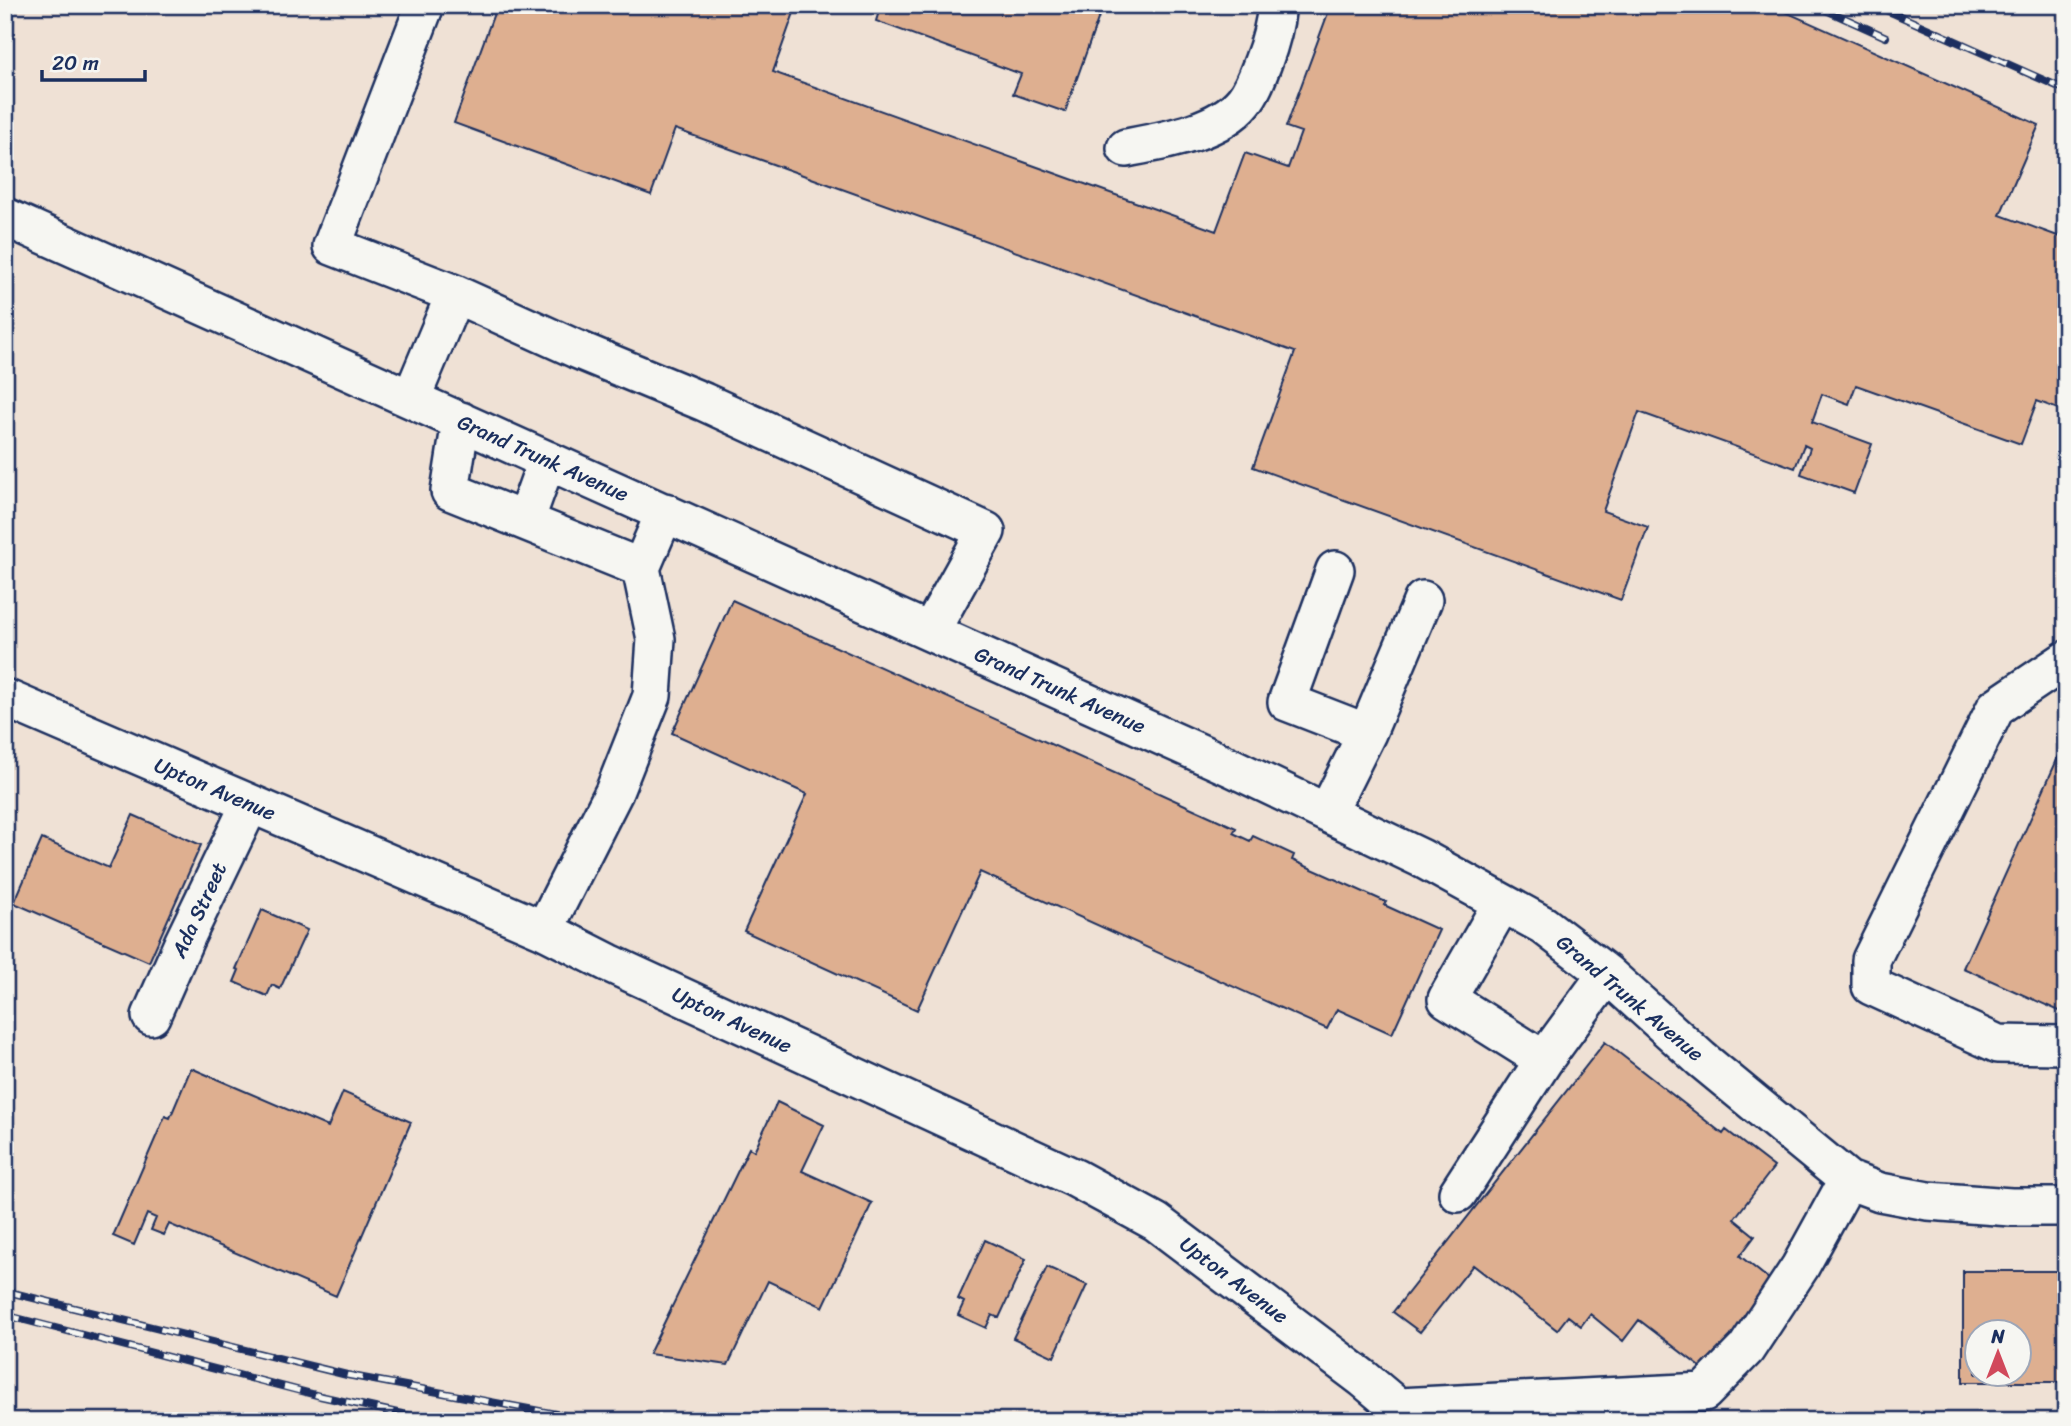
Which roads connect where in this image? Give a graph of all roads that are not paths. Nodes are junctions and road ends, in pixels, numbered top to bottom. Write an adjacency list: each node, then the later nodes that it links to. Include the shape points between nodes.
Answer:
1 (425, 5): 5 (street, via 332,246)
2 (1277, 5): 3 (street, via 1271,42 1244,102 1217,122 1181,137)
3 (1126, 148)
4 (5, 217): 6 (street, Grand Trunk Avenue)
5 (456, 294): 6 (street); 14 (street, via 986,531)
6 (411, 399): 7 (street, Grand Trunk Avenue)
7 (461, 421): 8 (street, Grand Trunk Avenue); 10 (street, via 450,491)
8 (547, 460): 9 (street, Grand Trunk Avenue); 10 (street)
9 (665, 513): 11 (street); 14 (street, Grand Trunk Avenue)
10 (525, 521): 11 (street)
11 (641, 568): 21 (street, via 656,639 652,696 614,792)
12 (1335, 570): 17 (street, via 1287,702)
13 (1423, 600): 17 (street)
14 (930, 632): 19 (street, Grand Trunk Avenue)
15 (2066, 660): 24 (street, via 1996,707 1871,960 1871,986 1998,1044)
16 (5, 698): 18 (street, Upton Avenue)
17 (1367, 733): 19 (street)
18 (250, 804): 21 (street, Upton Avenue); 23 (street, Ada Street)
19 (1327, 813): 20 (street, Grand Trunk Avenue)
20 (1502, 903): 22 (street, Grand Trunk Avenue, via 1543,925); 25 (street, via 1447,999)
21 (544, 930): 29 (street, Upton Avenue, via 1075,1178 1156,1222)
22 (1607, 974): 25 (street); 26 (street, Grand Trunk Avenue, via 1701,1059)
23 (151, 1016)
24 (2066, 1045)
25 (1544, 1060): 27 (street)
26 (1848, 1180): 28 (street, Grand Trunk Avenue, via 1928,1201); 29 (street, via 1800,1267 1746,1349 1704,1392)
27 (1458, 1192)
28 (2066, 1207)
29 (1406, 1414)

